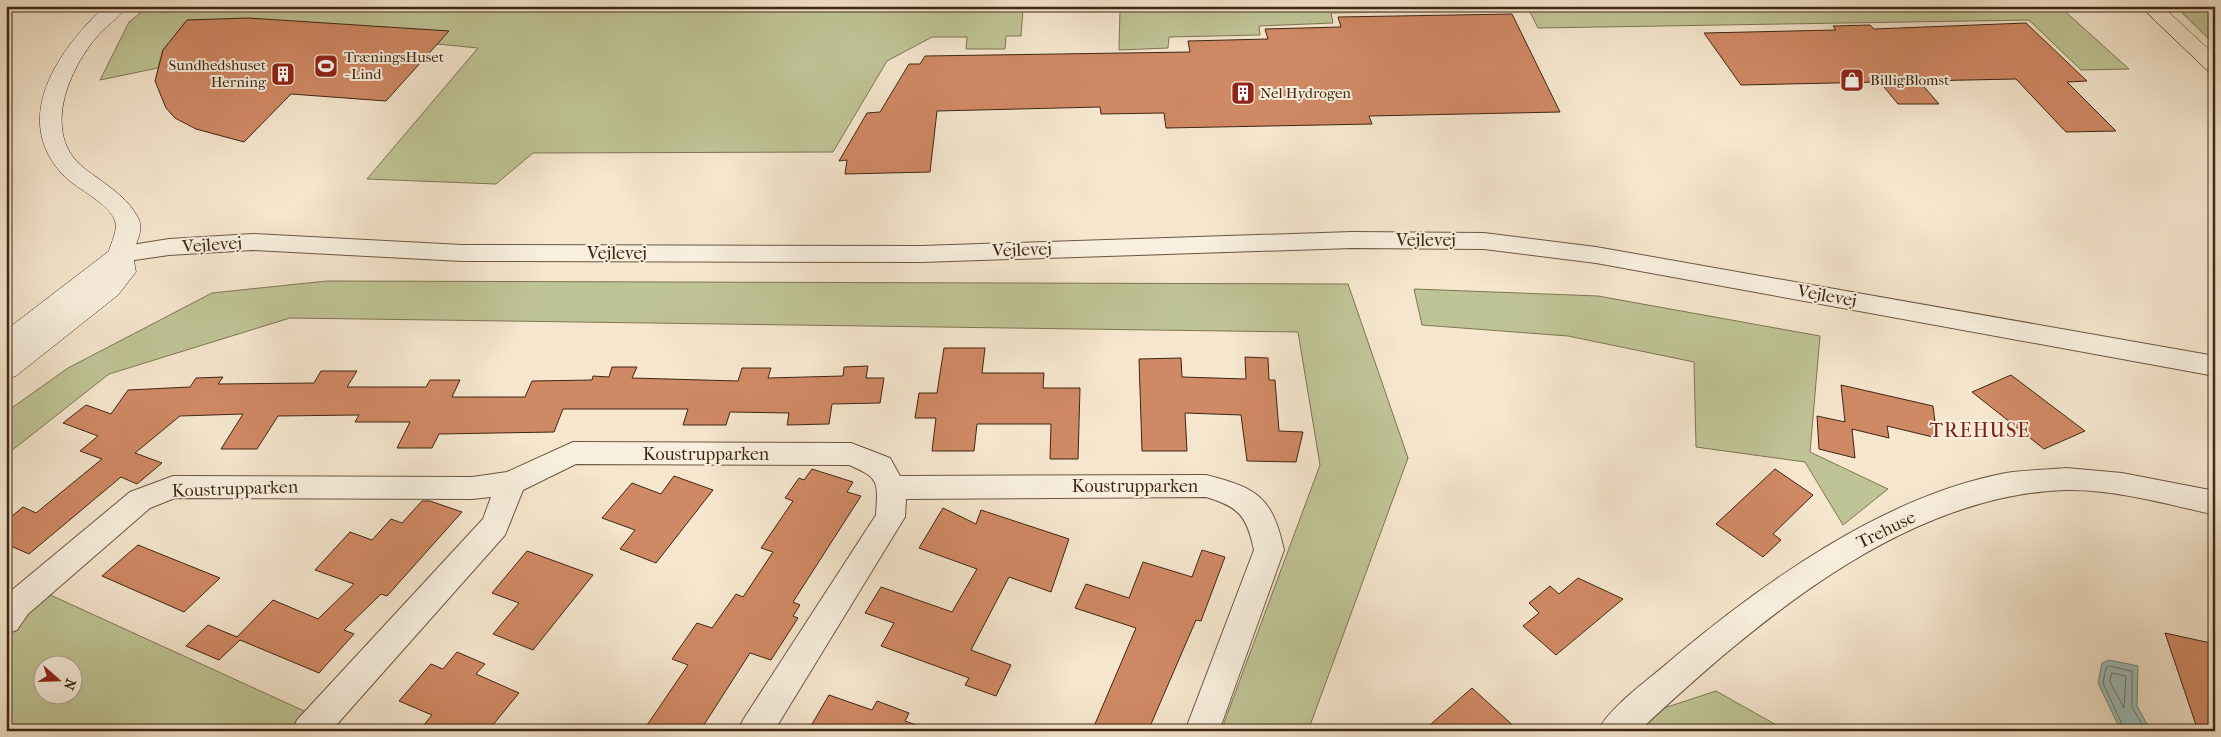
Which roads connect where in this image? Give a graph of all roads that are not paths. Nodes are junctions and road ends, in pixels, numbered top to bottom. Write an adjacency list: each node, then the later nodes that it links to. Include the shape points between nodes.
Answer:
1 (117, 6): 4 (street, via 87,35 65,66 49,117 54,147 71,170 119,209 127,221)
2 (2150, 6): 3 (highway)
3 (2215, 67)
4 (120, 254): 5 (street); 6 (street, Vejlevej, via 169,247 253,242 462,253 922,254 1352,240 1484,241 1596,255); 7 (street, via 123,272 109,289)
5 (6, 344)
6 (2215, 366)
7 (6, 369)
8 (511, 483): 9 (street, Koustrupparken, via 573,453 851,454 880,466); 11 (street, Koustrupparken, via 472,488 173,487 140,500 17,606); 12 (street, via 495,526)
9 (892, 488): 13 (street, via 890,517); 14 (street, Koustrupparken, via 1206,486 1235,494 1256,509 1265,529 1269,550)
10 (2215, 503): 15 (street, Trehuse, via 2130,486 2065,479 2004,485 1940,504 1842,552 1723,636)
11 (6, 620)
12 (309, 731)
13 (755, 731)
14 (1202, 731)
15 (1614, 731)

